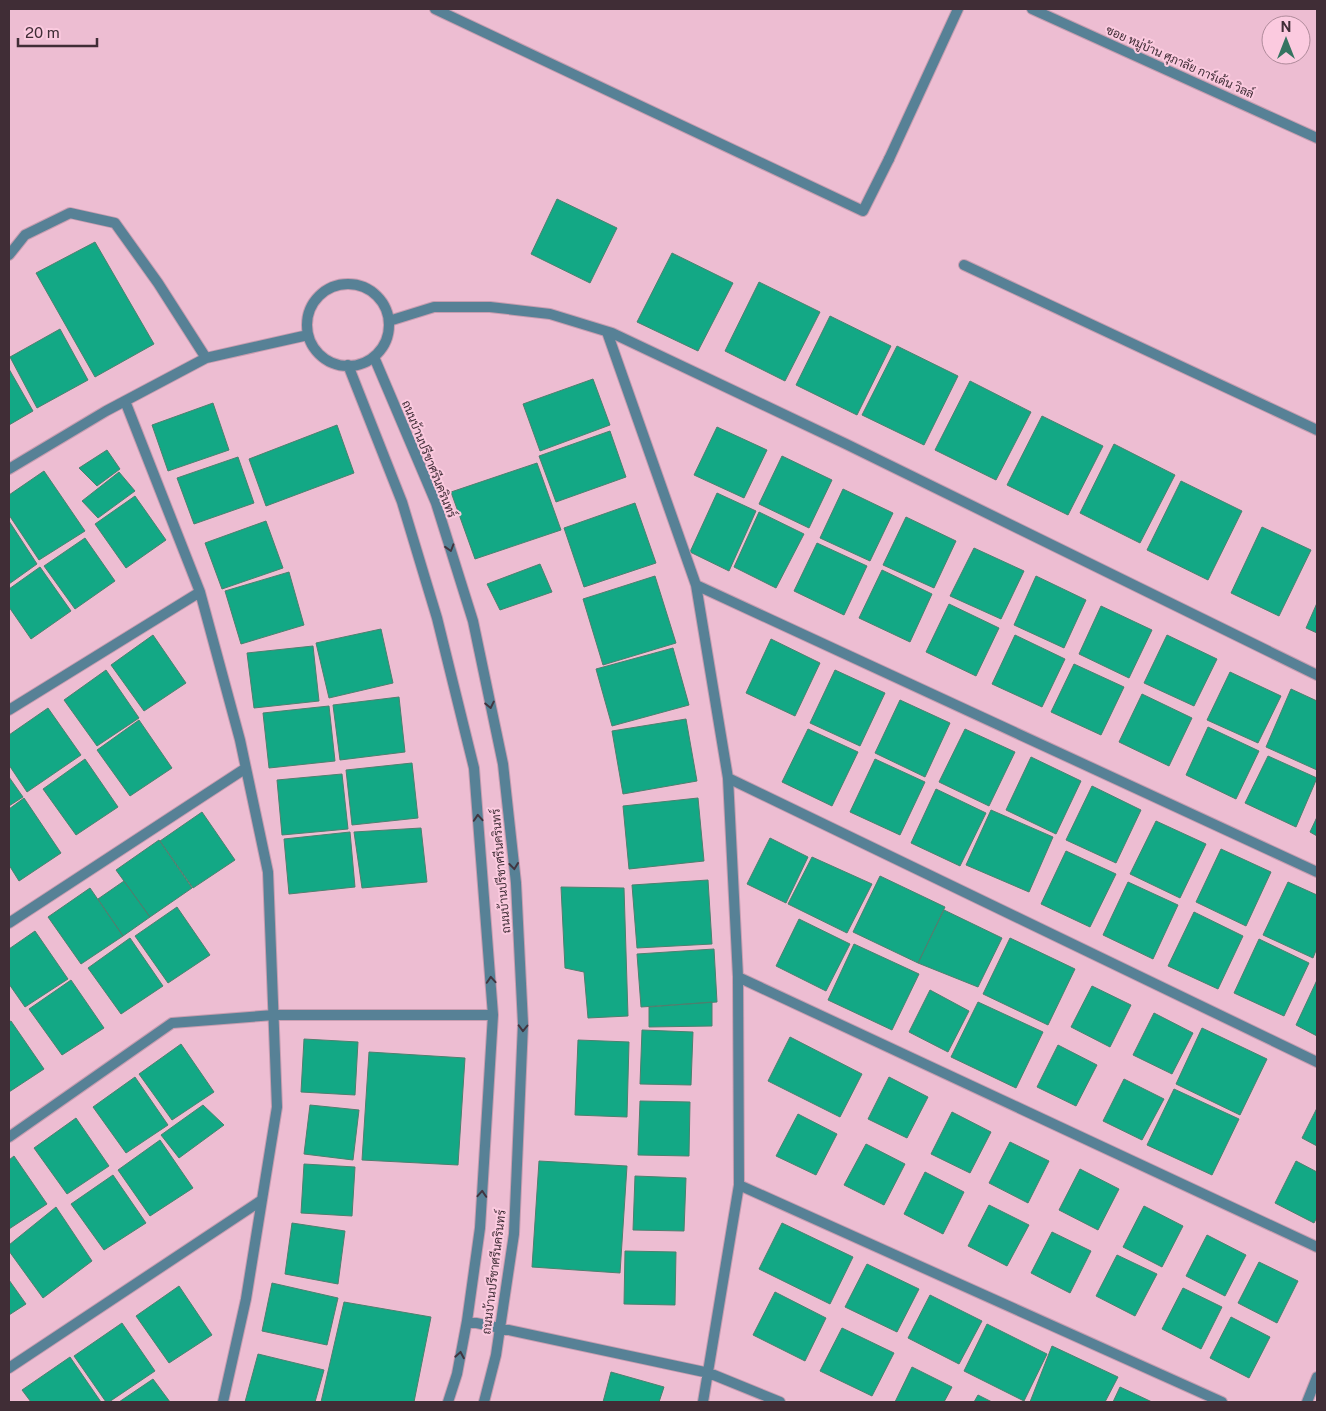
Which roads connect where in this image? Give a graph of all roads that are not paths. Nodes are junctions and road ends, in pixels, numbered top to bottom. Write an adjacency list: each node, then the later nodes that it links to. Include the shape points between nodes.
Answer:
1 (435, 9): 2 (street, via 863,211)
2 (958, 9)
3 (1032, 9): 4 (street, ซอย หมู่บ้าน ศุภาลัย การ์เด้น วิลล์)
4 (1317, 138)
5 (9, 255): 11 (street, via 25,236 70,213 114,223 158,283)
6 (964, 265): 14 (street)
7 (389, 321): 8 (street, via 434,307 490,307 550,314); 9 (street, via 378,297 354,284 341,284 328,288 310,308 306,321); 10 (street, via 382,346)
8 (607, 332): 16 (street); 18 (street, via 846,444)
9 (308, 335): 11 (street); 12 (street, via 313,347 323,357 335,364)
10 (374, 356): 12 (street, via 362,363); 33 (street, ถนนบ้านปรีชาศรีนครินทร์, one-way to 33, via 436,504 473,621 503,764 516,883 523,1024 514,1234)
11 (206, 358): 13 (street)
12 (348, 365): 26 (street, ถนนบ้านปรีชาศรีนครินทร์, one-way to 12, via 474,768 437,618 402,502)
13 (125, 401): 15 (street); 17 (street)
14 (1317, 430)
15 (9, 469)
16 (696, 585): 21 (street); 22 (street)
17 (200, 592): 19 (street); 20 (street)
18 (1317, 675)
19 (9, 710)
20 (246, 768): 23 (street); 25 (street, via 268,872)
21 (728, 778): 24 (street); 27 (street)
22 (1317, 872)
23 (9, 923)
24 (738, 977): 29 (street); 31 (street)
25 (274, 1014): 26 (street); 28 (street, via 172,1023); 30 (street, via 277,1107)
26 (493, 1015): 32 (street, ถนนบ้านปรีชาศรีนครินทร์, one-way to 26, via 480,1228)
27 (1317, 1062)
28 (9, 1137)
29 (739, 1185): 35 (street); 42 (street)
30 (262, 1200): 34 (street); 37 (street, via 246,1299)
31 (1317, 1247)
32 (467, 1321): 33 (street); 38 (street, ถนนบ้านปรีชาศรีนครินทร์, one-way to 32)
33 (501, 1328): 35 (street); 39 (street, ถนนบ้านปรีชาศรีนครินทร์)
34 (9, 1368)
35 (709, 1373): 40 (street); 41 (street)
36 (1317, 1377): 43 (street)
37 (223, 1402)
38 (448, 1402)
39 (484, 1402)
40 (703, 1402)
41 (780, 1402)
42 (1222, 1402)
43 (1307, 1402)

